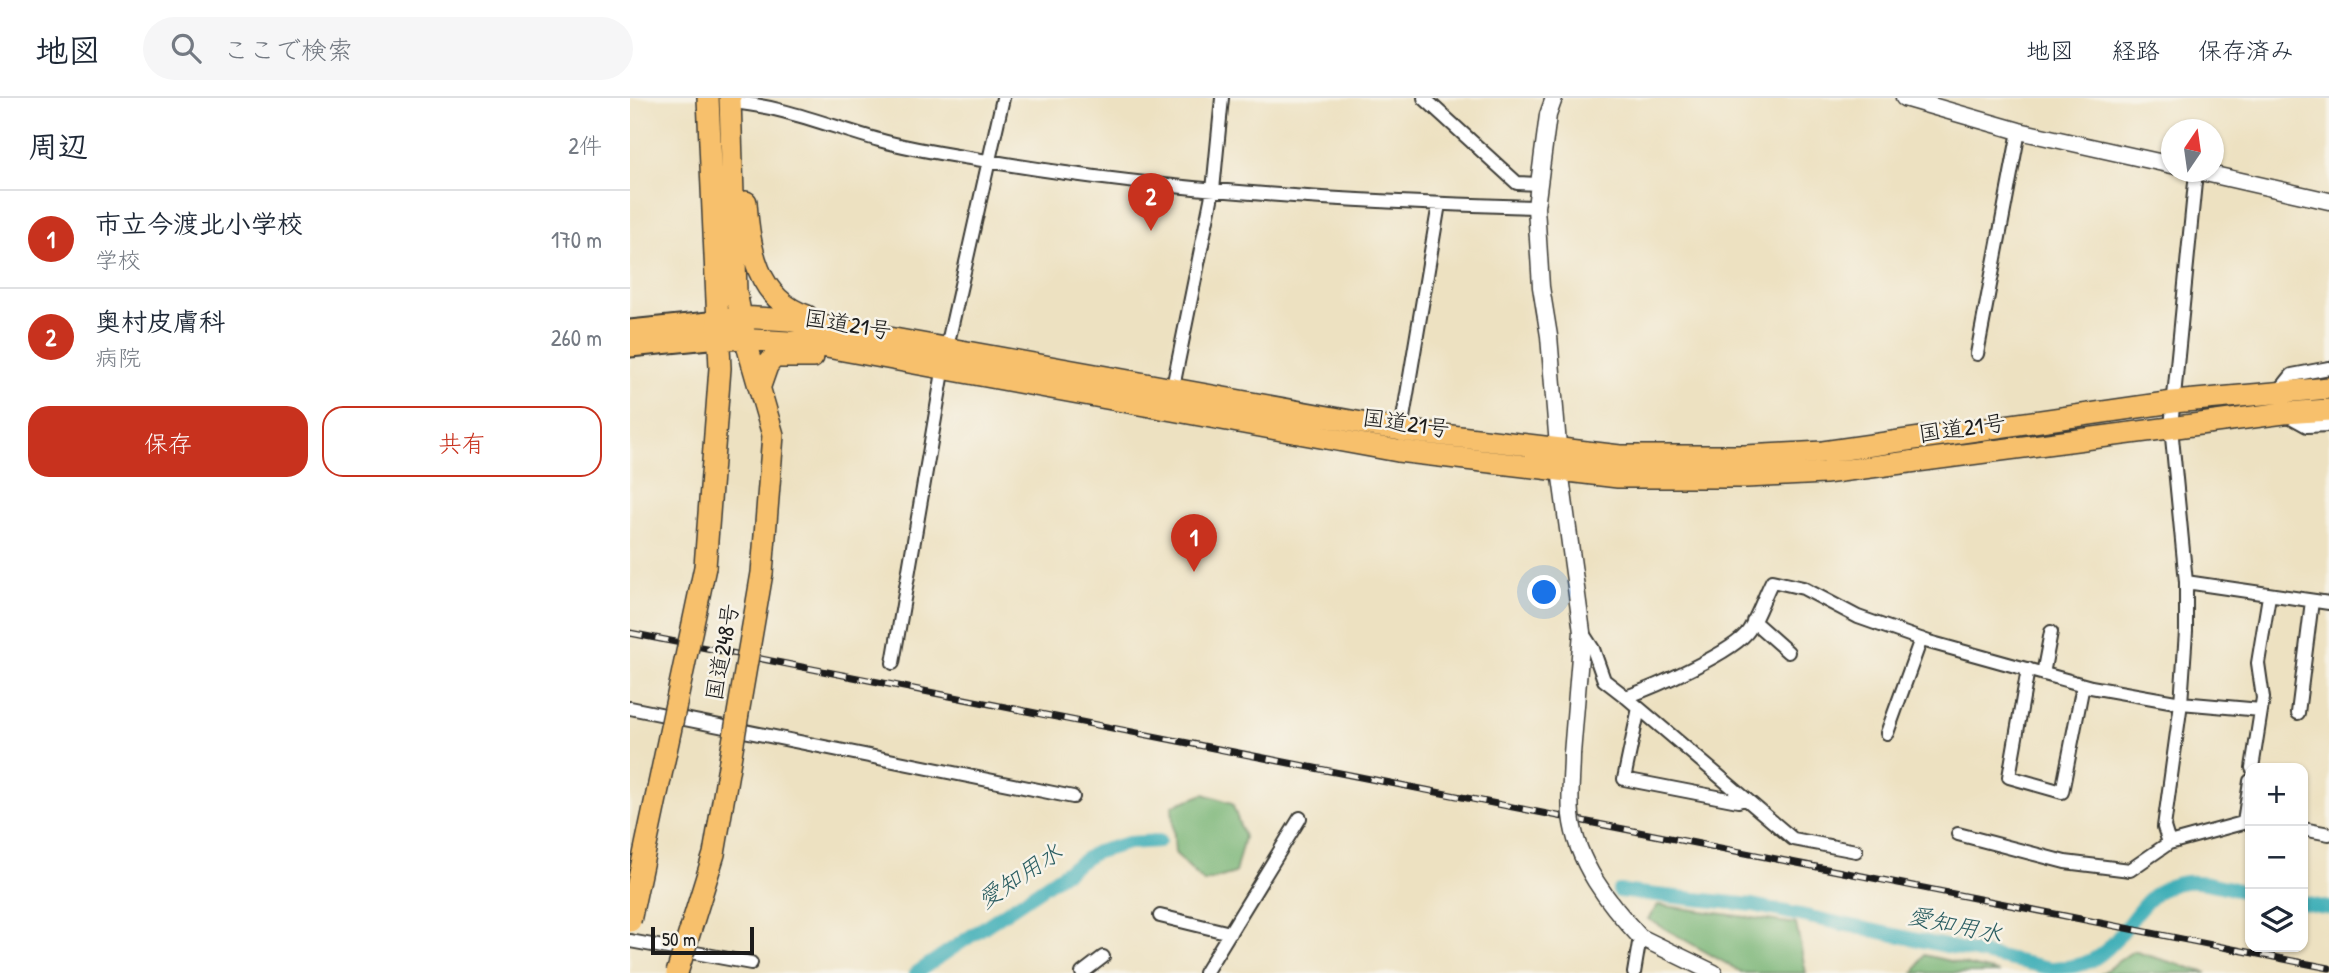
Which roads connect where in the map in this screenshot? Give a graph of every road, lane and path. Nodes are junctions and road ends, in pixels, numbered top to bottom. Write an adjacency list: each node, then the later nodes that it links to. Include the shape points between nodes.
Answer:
1 (708, 98): 21 (highway)
2 (1003, 98): 10 (street)
3 (1222, 98): 15 (street)
4 (1424, 98): 14 (street, via 1517,183)
5 (1554, 98): 14 (street)
6 (1905, 98): 8 (street)
7 (730, 100): 9 (highway); 10 (street, via 764,105 881,141)
8 (2019, 131): 11 (street); 24 (street)
9 (734, 160): 19 (highway, via 736,292); 22 (highway, via 745,183 748,230 757,268 768,290 803,315)
10 (989, 161): 15 (street); 25 (street)
11 (2161, 163)
12 (2224, 178): 16 (street)
13 (2198, 182): 32 (street)
14 (1538, 184): 18 (street)
15 (1213, 190): 17 (street); 29 (street)
16 (2329, 201)
17 (1439, 204): 18 (street); 37 (street)
18 (1536, 207): 38 (street)
19 (743, 328): 21 (highway, 国道21号); 22 (highway, 国道21号, via 788,320); 26 (highway, 国道21号); 28 (highway, 国道248号)
20 (630, 330): 21 (main road)
21 (719, 330): 23 (main road); 71 (highway, 国道248号, bridge, via 718,418 705,568)
22 (891, 338): 25 (highway, 国道21号)
23 (630, 348)
24 (1977, 354)
25 (946, 356): 26 (highway, 国道21号); 29 (highway, 国道21号); 39 (highway, 国道21号, via 1398,450); 49 (street)
26 (902, 360): 28 (highway, via 867,365 808,356 774,357)
27 (2329, 368): 31 (street, via 2292,375)
28 (760, 386): 77 (highway, 国道248号, bridge, via 773,435 762,573 714,854)
29 (1173, 387): 37 (highway, 国道21号)
30 (2329, 388): 31 (highway, 国道21号)
31 (2280, 390): 32 (highway, 国道21号)
32 (2173, 402): 36 (street); 38 (highway, 国道21号, via 1823,452 1661,457)
33 (2329, 410): 34 (highway, 国道21号)
34 (2284, 413): 35 (street, via 2307,426); 36 (highway, 国道21号)
35 (2329, 425)
36 (2171, 427): 39 (highway, 国道21号, via 1825,473 1618,477); 40 (street)
37 (1401, 430): 38 (highway, 国道21号)
38 (1559, 448): 39 (street)
39 (1560, 471): 45 (street)
40 (2186, 582): 41 (street); 54 (street)
41 (2269, 596): 42 (street); 57 (street, via 2259,663)
42 (2312, 601): 43 (street); 58 (street)
43 (2329, 603)
44 (1753, 621): 47 (street, via 1772,581 1803,588 1858,617); 48 (street); 53 (street, via 1748,633 1704,662)
45 (1582, 632): 53 (street, via 1604,680); 73 (street, bridge, via 1571,816 1579,848 1606,899)
46 (2051, 632): 51 (street)
47 (1921, 639): 50 (street); 59 (street)
48 (1788, 652)
49 (893, 663)
50 (2028, 669): 51 (street); 52 (street, via 2009,777 2062,792)
51 (2043, 674): 52 (street)
52 (2084, 685): 54 (street)
53 (1626, 697): 56 (street)
54 (2181, 703): 57 (street); 68 (street, via 2164,827)
55 (630, 708): 61 (street)
56 (1639, 708): 62 (street); 62 (street, via 1624,779)
57 (2261, 710): 60 (street)
58 (2298, 713)
59 (1887, 733)
60 (2253, 763)
61 (1073, 797)
62 (1745, 799): 69 (street, via 1793,839)
63 (1300, 818): 72 (street)
64 (2245, 823): 68 (street)
65 (2308, 830): 67 (street)
66 (1958, 834): 68 (street, via 2065,862 2130,870)
67 (2329, 834)
68 (2169, 843)
69 (1856, 851)
70 (1160, 916): 72 (street)
71 (630, 921)
72 (1230, 933): 79 (street)
73 (1640, 937): 80 (street); 81 (street)
74 (630, 941): 76 (street)
75 (1103, 957): 78 (street)
76 (751, 963)
77 (677, 973)
78 (1082, 973)
79 (1205, 973)
80 (1634, 973)
81 (1714, 973)

